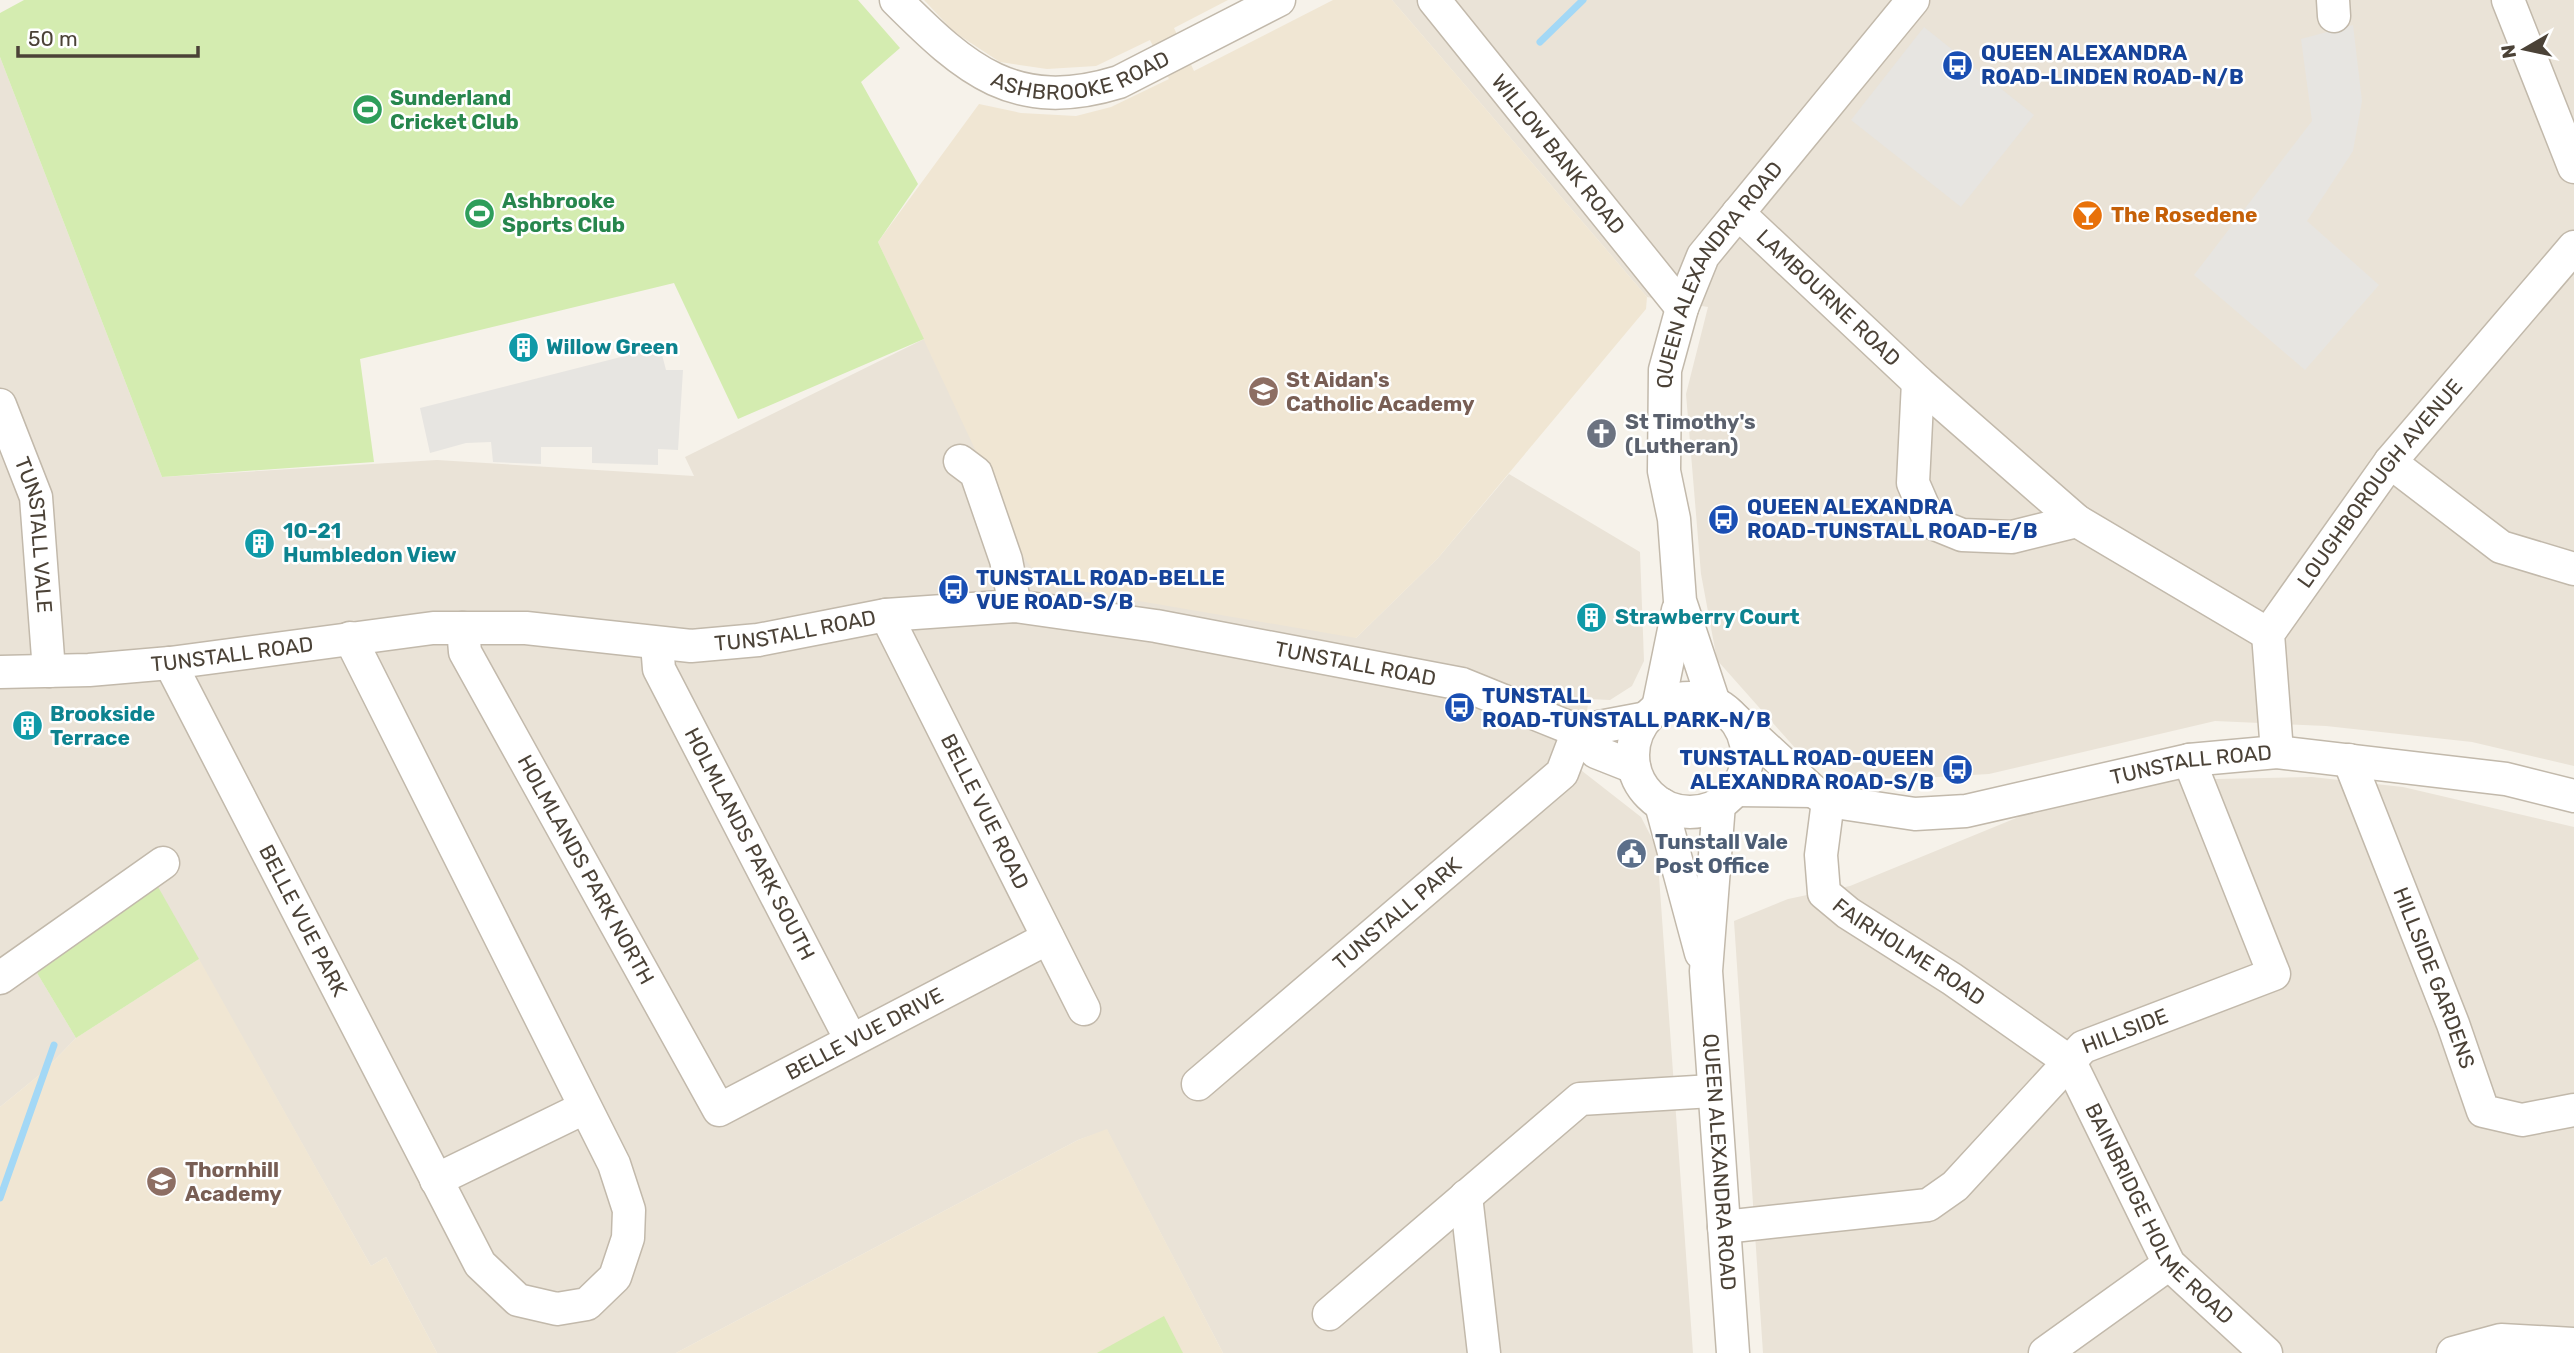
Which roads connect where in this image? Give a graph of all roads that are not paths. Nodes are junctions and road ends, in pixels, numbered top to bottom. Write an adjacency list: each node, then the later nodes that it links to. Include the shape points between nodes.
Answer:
1 (896, 0): 2 (street, ASHBROOKE ROAD, via 972,69 1005,84 1052,93 1098,89 1119,82)
2 (1279, 0)
3 (1434, 0): 9 (street, WILLOW BANK ROAD)
4 (1913, 0): 7 (street, QUEEN ALEXANDRA ROAD)
5 (2508, 0): 6 (street)
6 (2574, 167)
7 (1738, 212): 9 (street, QUEEN ALEXANDRA ROAD, via 1703,256); 10 (street, LAMBOURNE ROAD)
8 (2574, 247): 13 (street, LOUGHBOROUGH AVENUE)
9 (1682, 308): 16 (street, QUEEN ALEXANDRA ROAD, via 1665,370 1662,416)
10 (1918, 382): 14 (street, LAMBOURNE ROAD); 14 (street, LAMBOURNE ROAD, via 1913,483 1930,522 1962,535 2012,537)
11 (0, 405): 25 (street, TUNSTALL VALE, via 37,497)
12 (960, 461): 17 (street, via 976,473 1006,560)
13 (2390, 462): 15 (street, via 2501,547); 20 (street, LOUGHBOROUGH AVENUE)
14 (2077, 521): 20 (street, LAMBOURNE ROAD)
15 (2574, 569)
16 (1680, 601): 26 (street, QUEEN ALEXANDRA ROAD); 27 (street, QUEEN ALEXANDRA ROAD)
17 (1015, 606): 18 (street, TUNSTALL ROAD); 28 (street, TUNSTALL ROAD, via 1156,626 1462,684)
18 (886, 615): 22 (street, TUNSTALL ROAD, via 758,640); 38 (street, BELLE VUE ROAD)
19 (463, 628): 21 (street, TUNSTALL ROAD); 22 (street, TUNSTALL ROAD, via 526,628); 47 (street, HOLMLANDS PARK NORTH, via 465,652)
20 (2268, 634): 29 (street)
21 (350, 638): 23 (street, TUNSTALL ROAD); 46 (street)
22 (657, 644): 42 (street, HOLMLANDS PARK SOUTH, via 659,669)
23 (170, 663): 25 (street, TUNSTALL ROAD); 49 (street, BELLE VUE PARK)
24 (0, 671): 25 (street, TUNSTALL ROAD)
25 (50, 671)
26 (1721, 708): 27 (street, via 1698,699 1676,700); 33 (street); 35 (street, QUEEN ALEXANDRA ROAD, via 1739,727 1746,744 1744,773)
27 (1652, 713): 28 (street); 32 (street, QUEEN ALEXANDRA ROAD, via 1638,731)
28 (1578, 731): 32 (street, via 1596,752); 44 (street, TUNSTALL PARK, via 1562,773)
29 (2277, 752): 30 (street, TUNSTALL ROAD); 31 (street, TUNSTALL ROAD)
30 (2189, 760): 33 (street, TUNSTALL ROAD, via 1966,811 1914,814); 43 (street, HILLSIDE, via 2274,974 2083,1047)
31 (2349, 760): 34 (street, TUNSTALL ROAD, via 2507,779); 48 (street, HILLSIDE GARDENS, via 2483,1111 2522,1120)
32 (1634, 767): 36 (street, QUEEN ALEXANDRA ROAD, via 1646,792)
33 (1820, 796): 35 (street, TUNSTALL ROAD); 43 (street, FAIRHOLME ROAD, via 1824,893)
34 (2574, 796)
35 (1727, 797): 36 (street, via 1690,811); 39 (street, QUEEN ALEXANDRA ROAD)
36 (1661, 804): 39 (street, QUEEN ALEXANDRA ROAD)
37 (163, 863): 40 (street)
38 (1048, 938): 41 (street, BELLE VUE ROAD); 42 (street, BELLE VUE DRIVE)
39 (1706, 971): 45 (street, QUEEN ALEXANDRA ROAD)
40 (0, 978)
41 (1084, 1009)
42 (851, 1040): 47 (street, BELLE VUE DRIVE)
43 (2070, 1062): 51 (street, HILLSIDE, via 1955,1186 1928,1205); 52 (street, BAINBRIDGE HOLME ROAD)
44 (1198, 1084)
45 (1712, 1091): 50 (street, via 1580,1099); 51 (street, QUEEN ALEXANDRA ROAD)
46 (584, 1108): 49 (street); 49 (street, via 614,1164 629,1210 628,1238 615,1278 587,1304 557,1309 518,1300 480,1264)
47 (719, 1110)
48 (2574, 1110)
49 (436, 1180)
50 (1466, 1196): 53 (street); 55 (street)
51 (1724, 1227): 56 (street, QUEEN ALEXANDRA ROAD)
52 (2169, 1264): 57 (street); 58 (street, BAINBRIDGE HOLME ROAD)
53 (1329, 1314)
54 (2574, 1344): 59 (street, via 2501,1340)
55 (1484, 1353)
56 (1733, 1353)
57 (2045, 1353)
58 (2266, 1353)
59 (2454, 1353)

